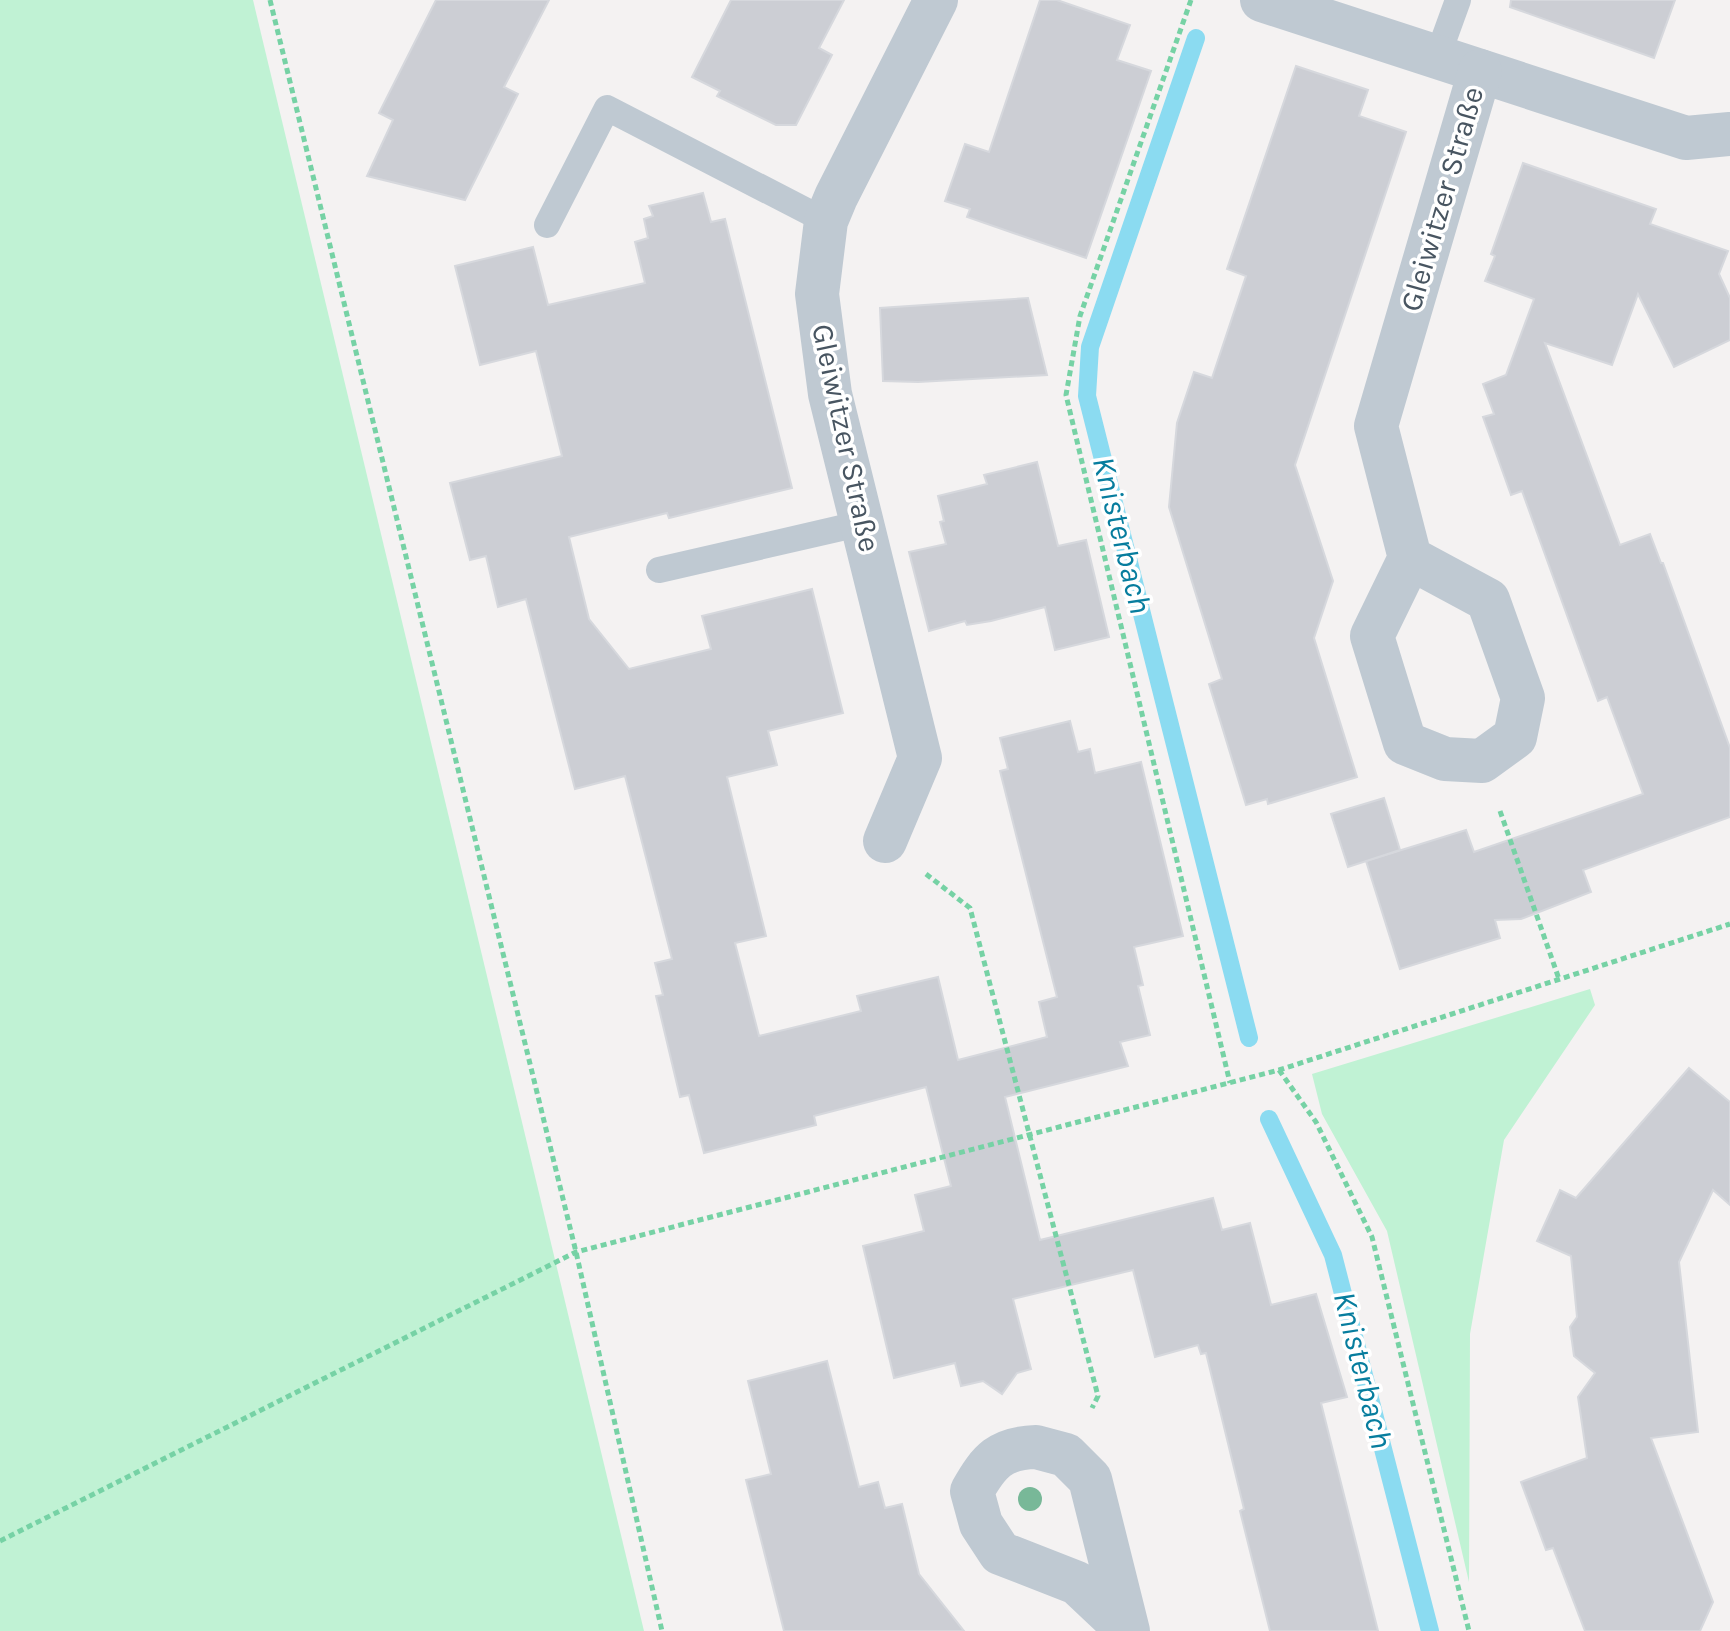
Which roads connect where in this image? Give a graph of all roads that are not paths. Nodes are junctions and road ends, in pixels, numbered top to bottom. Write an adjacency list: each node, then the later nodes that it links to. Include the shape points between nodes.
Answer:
1 (936, 0): 7 (street, Gleiwitzer Straße)
2 (1262, 0): 4 (street, Gleiwitzer Straße)
3 (1458, 0): 4 (lane)
4 (1437, 58): 5 (street, Gleiwitzer Straße)
5 (1480, 71): 6 (street, Gleiwitzer Straße, via 1686,138); 10 (street, Gleiwitzer Straße, via 1376,426)
6 (1730, 134)
7 (826, 221): 8 (lane, via 607,108); 9 (street, Gleiwitzer Straße, via 817,294 830,394)
8 (547, 225)
9 (863, 523): 11 (lane); 12 (street, Gleiwitzer Straße, via 920,758)
10 (1410, 558): 10 (street, via 1372,636 1405,743 1445,759 1482,761 1515,737 1523,698 1488,600)
11 (659, 570)
12 (885, 841)
13 (1128, 1631): 13 (street, via 1077,1583 1000,1553 981,1524 972,1491 987,1464 1014,1448 1036,1447 1066,1455 1090,1479)

